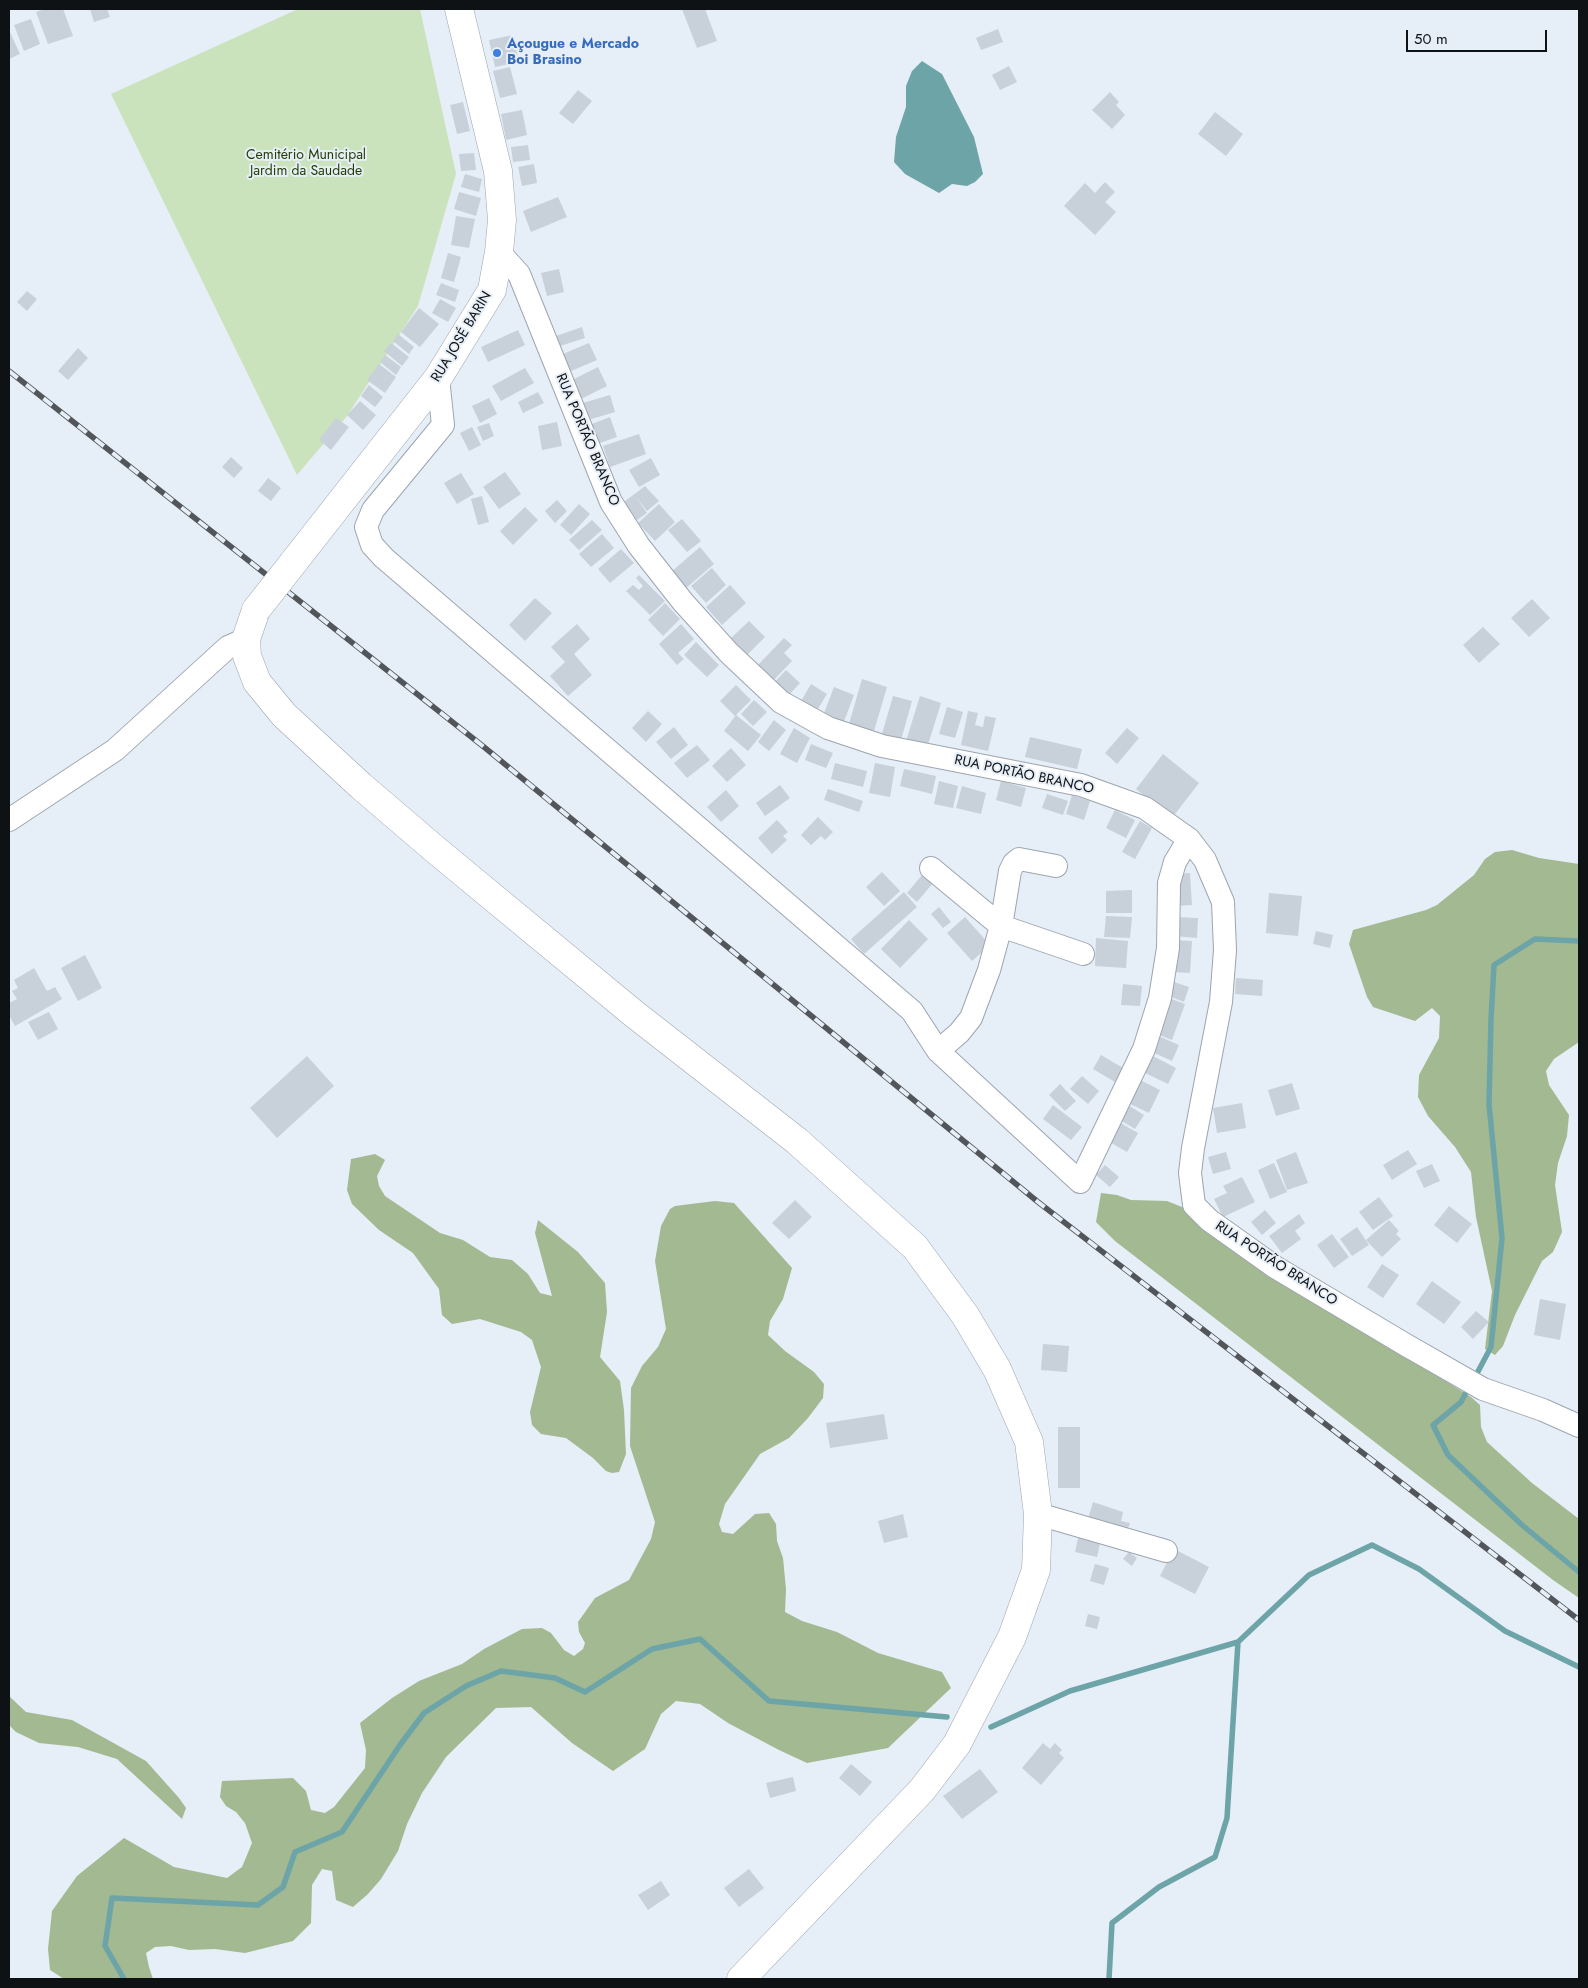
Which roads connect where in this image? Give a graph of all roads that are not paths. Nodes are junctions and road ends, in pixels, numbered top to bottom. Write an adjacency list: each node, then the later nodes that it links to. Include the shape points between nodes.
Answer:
1 (459, 9): 2 (main road, RUA JOSÉ BARIN, via 498,172 502,220)
2 (499, 252): 3 (main road, RUA JOSÉ BARIN, via 492,290); 6 (street, RUA PORTÃO BRANCO, via 519,274 611,502 639,546 683,602 729,653 781,702 828,728 882,746 1081,784 1145,808)
3 (438, 378): 4 (main road, RUA JOSÉ BARIN, bridge, via 256,610); 11 (street, via 443,425 373,510 366,527 372,545 912,1011)
4 (246, 639): 5 (street, via 228,647 114,750); 13 (main road, via 247,656 258,682 271,701 360,786 634,1013 797,1141 915,1247 966,1315 997,1369 1029,1442)
5 (9, 820)
6 (1189, 839): 11 (street, via 1175,862 1169,883 1168,948 1160,998 1144,1049 1080,1182); 12 (street, RUA PORTÃO BRANCO, via 1205,860 1223,902 1225,950 1221,1002 1193,1148 1190,1173 1194,1205 1209,1220 1275,1267 1406,1345 1483,1389)
7 (1056, 866): 9 (street, via 1019,859 1014,863)
8 (931, 868): 9 (street)
9 (1001, 926): 10 (street); 11 (street, via 971,1018)
10 (1083, 954)
11 (938, 1051)
12 (1579, 1426)
13 (1038, 1514): 14 (street); 15 (main road, via 1036,1570 1015,1629 956,1744 922,1790)
14 (1166, 1551)
15 (741, 1979)

